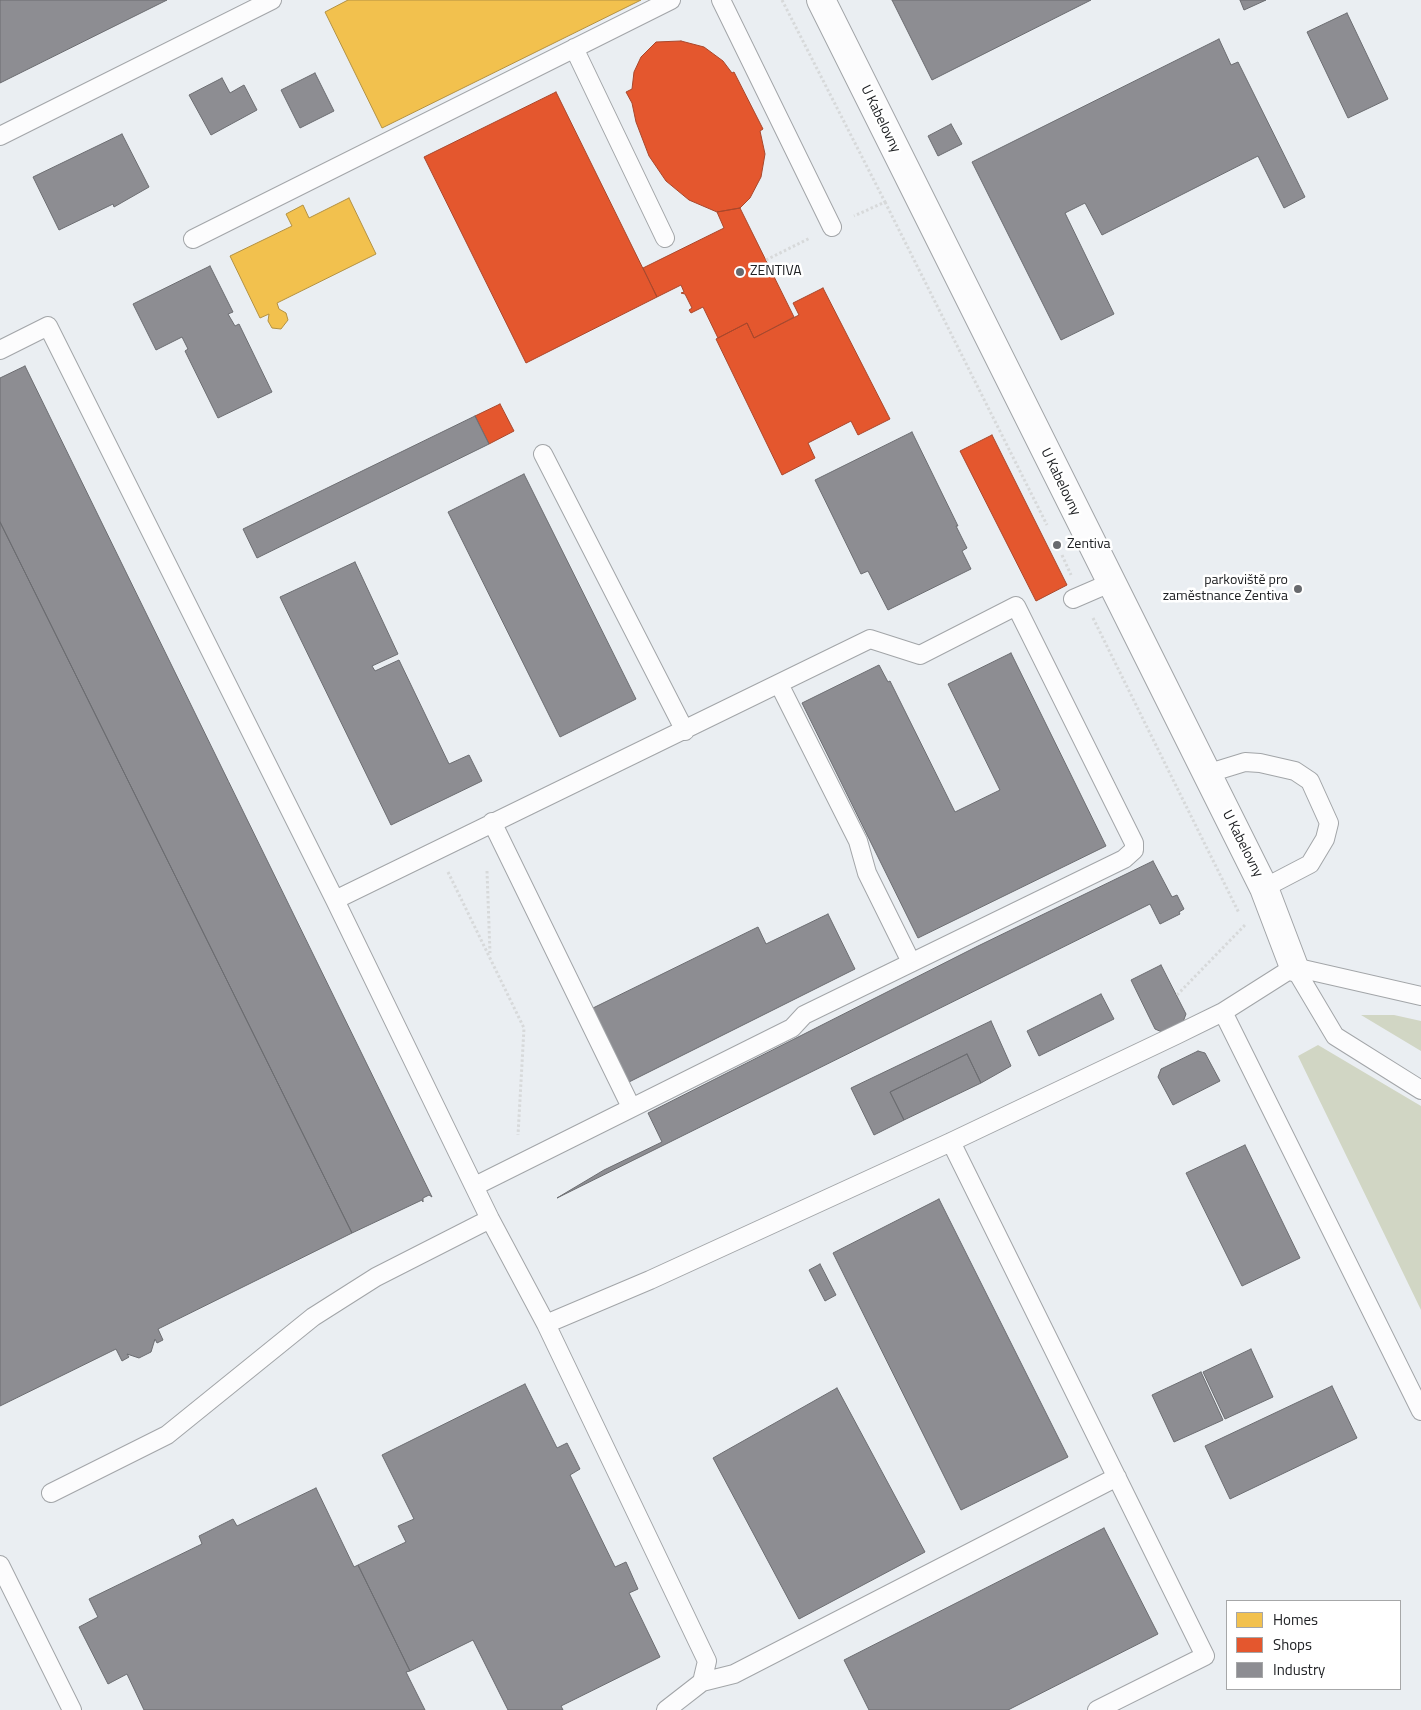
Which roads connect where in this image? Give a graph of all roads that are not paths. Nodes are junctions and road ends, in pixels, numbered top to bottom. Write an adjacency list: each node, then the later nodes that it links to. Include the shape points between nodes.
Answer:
1 (272, 0): 6 (lane)
2 (671, 0): 5 (lane)
3 (721, 0): 7 (lane)
4 (821, 0): 12 (street, U Kabelovny)
5 (574, 48): 8 (lane); 9 (lane)
6 (0, 136)
7 (832, 227)
8 (193, 238)
9 (665, 238)
10 (0, 350): 19 (lane, via 48,326)
11 (543, 454): 15 (lane)
12 (1110, 583): 13 (lane); 16 (street, U Kabelovny)
13 (1077, 597)
14 (779, 684): 15 (lane); 20 (lane, via 858,841 867,873); 20 (lane, via 870,639 920,654 1016,606 1134,843 1134,850 1124,859)
15 (685, 731): 17 (lane)
16 (1206, 774): 18 (street, U Kabelovny); 18 (lane, via 1245,762 1260,763 1296,771 1310,781 1329,823 1325,839 1310,864)
17 (492, 822): 19 (lane); 25 (lane)
18 (1264, 888): 21 (street, U Kabelovny)
19 (335, 900): 27 (lane)
20 (911, 962): 25 (lane, via 804,1015 792,1028)
21 (1294, 967): 22 (lane); 23 (lane); 24 (lane, via 1335,1036)
22 (1421, 996)
23 (1223, 1012): 26 (lane); 30 (lane)
24 (1421, 1090)
25 (631, 1107): 27 (lane)
26 (951, 1142): 29 (lane); 31 (lane)
27 (475, 1186): 28 (lane)
28 (490, 1219): 29 (lane); 32 (lane, via 376,1276 313,1317 167,1435)
29 (546, 1324): 34 (lane, via 707,1661)
30 (1421, 1411)
31 (1117, 1478): 34 (lane, via 734,1674); 37 (lane, via 1205,1656)
32 (51, 1493)
33 (0, 1565): 35 (lane)
34 (702, 1682): 36 (lane)
35 (72, 1710)
36 (666, 1710)
37 (1097, 1710)

